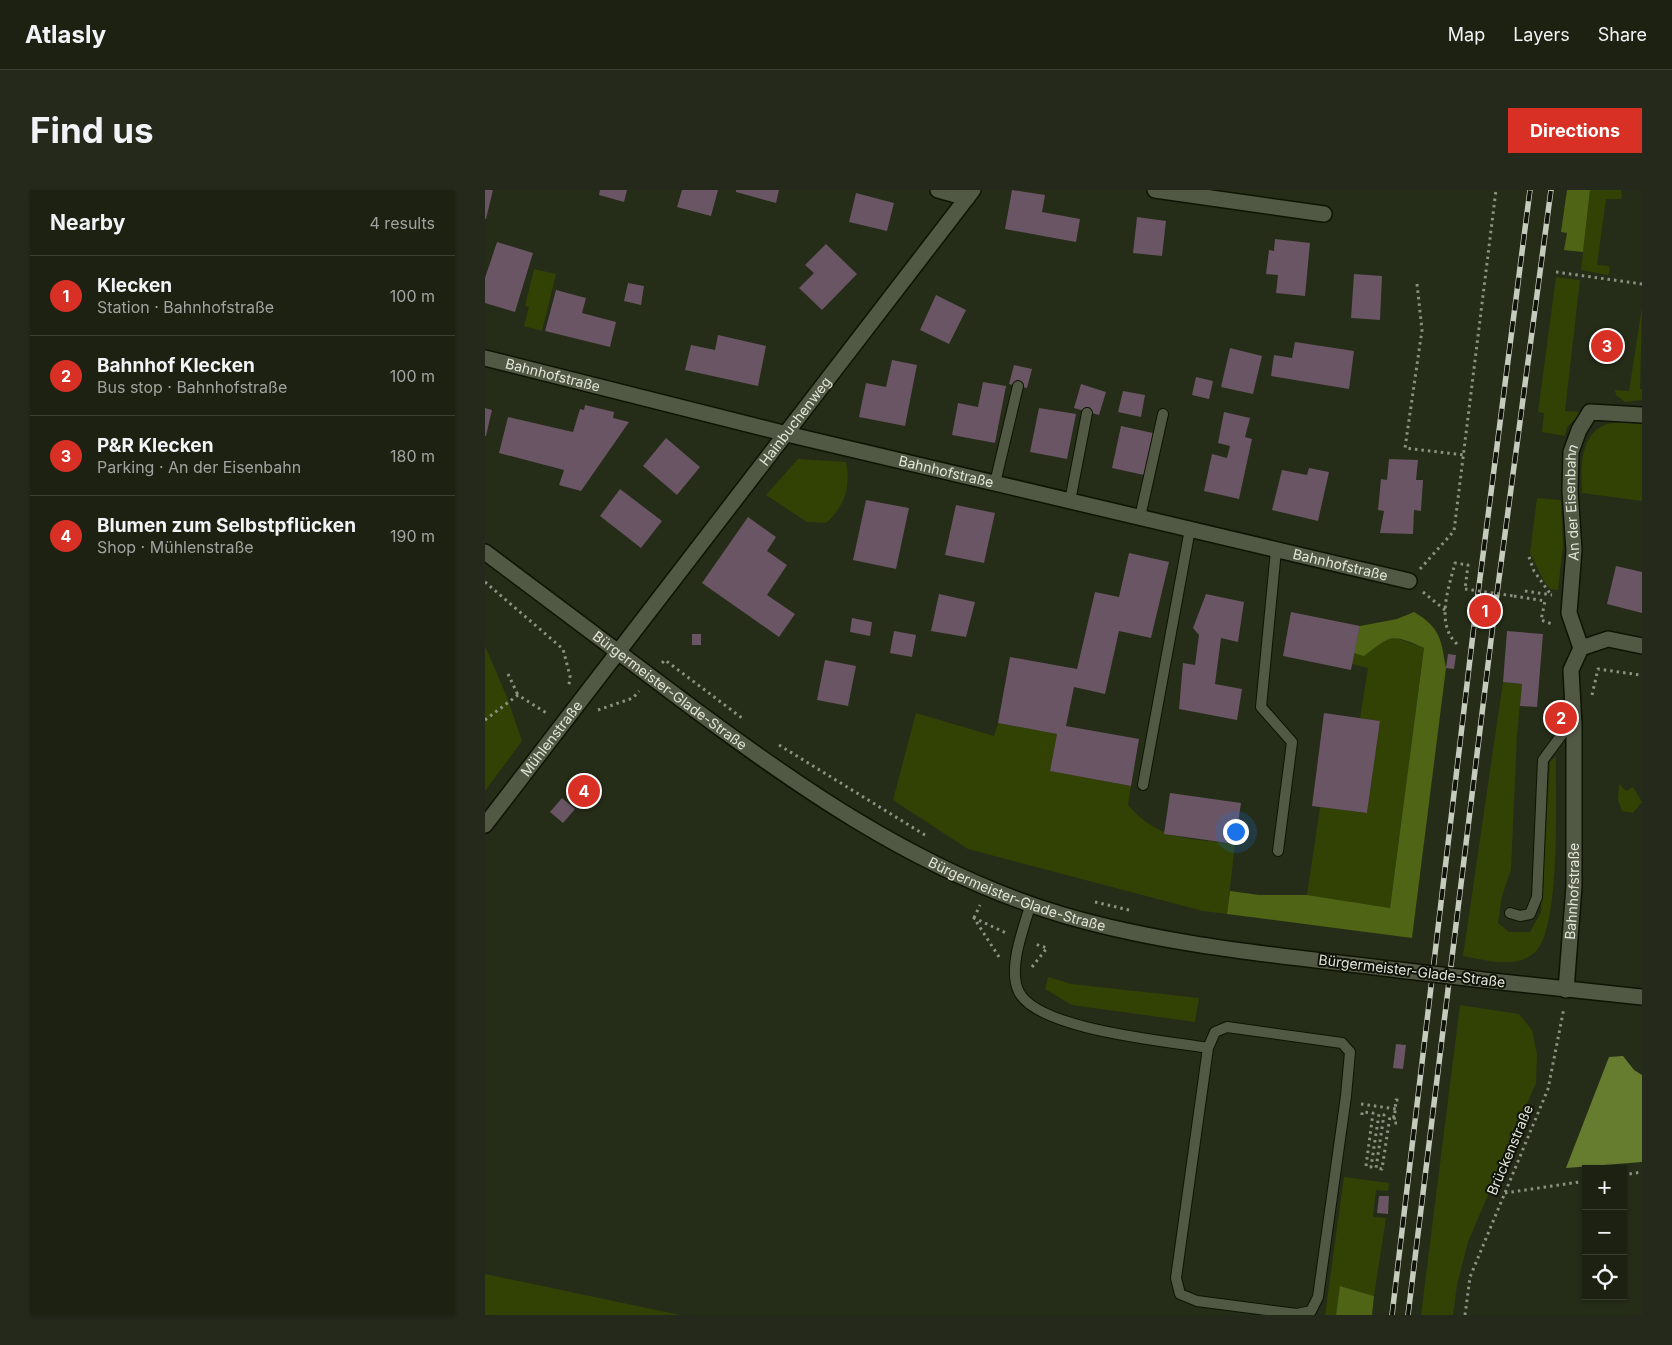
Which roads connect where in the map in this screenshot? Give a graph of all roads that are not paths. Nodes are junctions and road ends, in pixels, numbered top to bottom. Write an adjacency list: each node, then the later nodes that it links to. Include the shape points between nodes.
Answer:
1 (939, 190): 3 (street)
2 (1155, 190): 4 (street)
3 (970, 194): 10 (street, Hainbuchenweg)
4 (1325, 214)
5 (485, 358): 10 (street, Bahnhofstraße)
6 (1018, 386): 11 (lane)
7 (1087, 413): 12 (lane)
8 (1163, 414): 13 (lane)
9 (1642, 415): 19 (street, An der Eisenbahn, via 1591,412 1579,430 1571,452 1574,550 1569,613)
10 (787, 434): 11 (street, Bahnhofstraße); 20 (street, Hainbuchenweg)
11 (995, 483): 12 (street, Bahnhofstraße)
12 (1070, 501): 13 (street, Bahnhofstraße)
13 (1140, 517): 14 (street, Bahnhofstraße)
14 (1190, 529): 15 (street, Bahnhofstraße); 22 (lane)
15 (1276, 550): 17 (street, Bahnhofstraße); 24 (lane, via 1261,707 1292,742)
16 (485, 552): 20 (street, Bürgermeister-Glade-Straße)
17 (1409, 581)
18 (1642, 646): 19 (street, via 1608,639)
19 (1581, 648): 21 (street, Bahnhofstraße, via 1571,670)
20 (618, 652): 23 (street, Mühlenstraße); 25 (street, Bürgermeister-Glade-Straße, via 747,749 885,838 967,880)
21 (1574, 718): 26 (lane, via 1543,760 1537,897 1530,914); 27 (street, Bahnhofstraße, via 1574,886)
22 (1143, 784)
23 (485, 825)
24 (1278, 851)
25 (1031, 903): 27 (street, Bürgermeister-Glade-Straße, bridge, via 1063,915 1173,941); 29 (lane, via 1015,974 1019,993 1035,1009 1071,1025)
26 (1510, 913)
27 (1566, 990): 28 (street, Bürgermeister-Glade-Straße)
28 (1642, 997)
29 (1209, 1048): 29 (lane, via 1176,1278 1180,1294 1197,1301 1297,1314 1311,1311 1318,1297 1350,1052 1342,1043 1227,1027 1215,1032)

